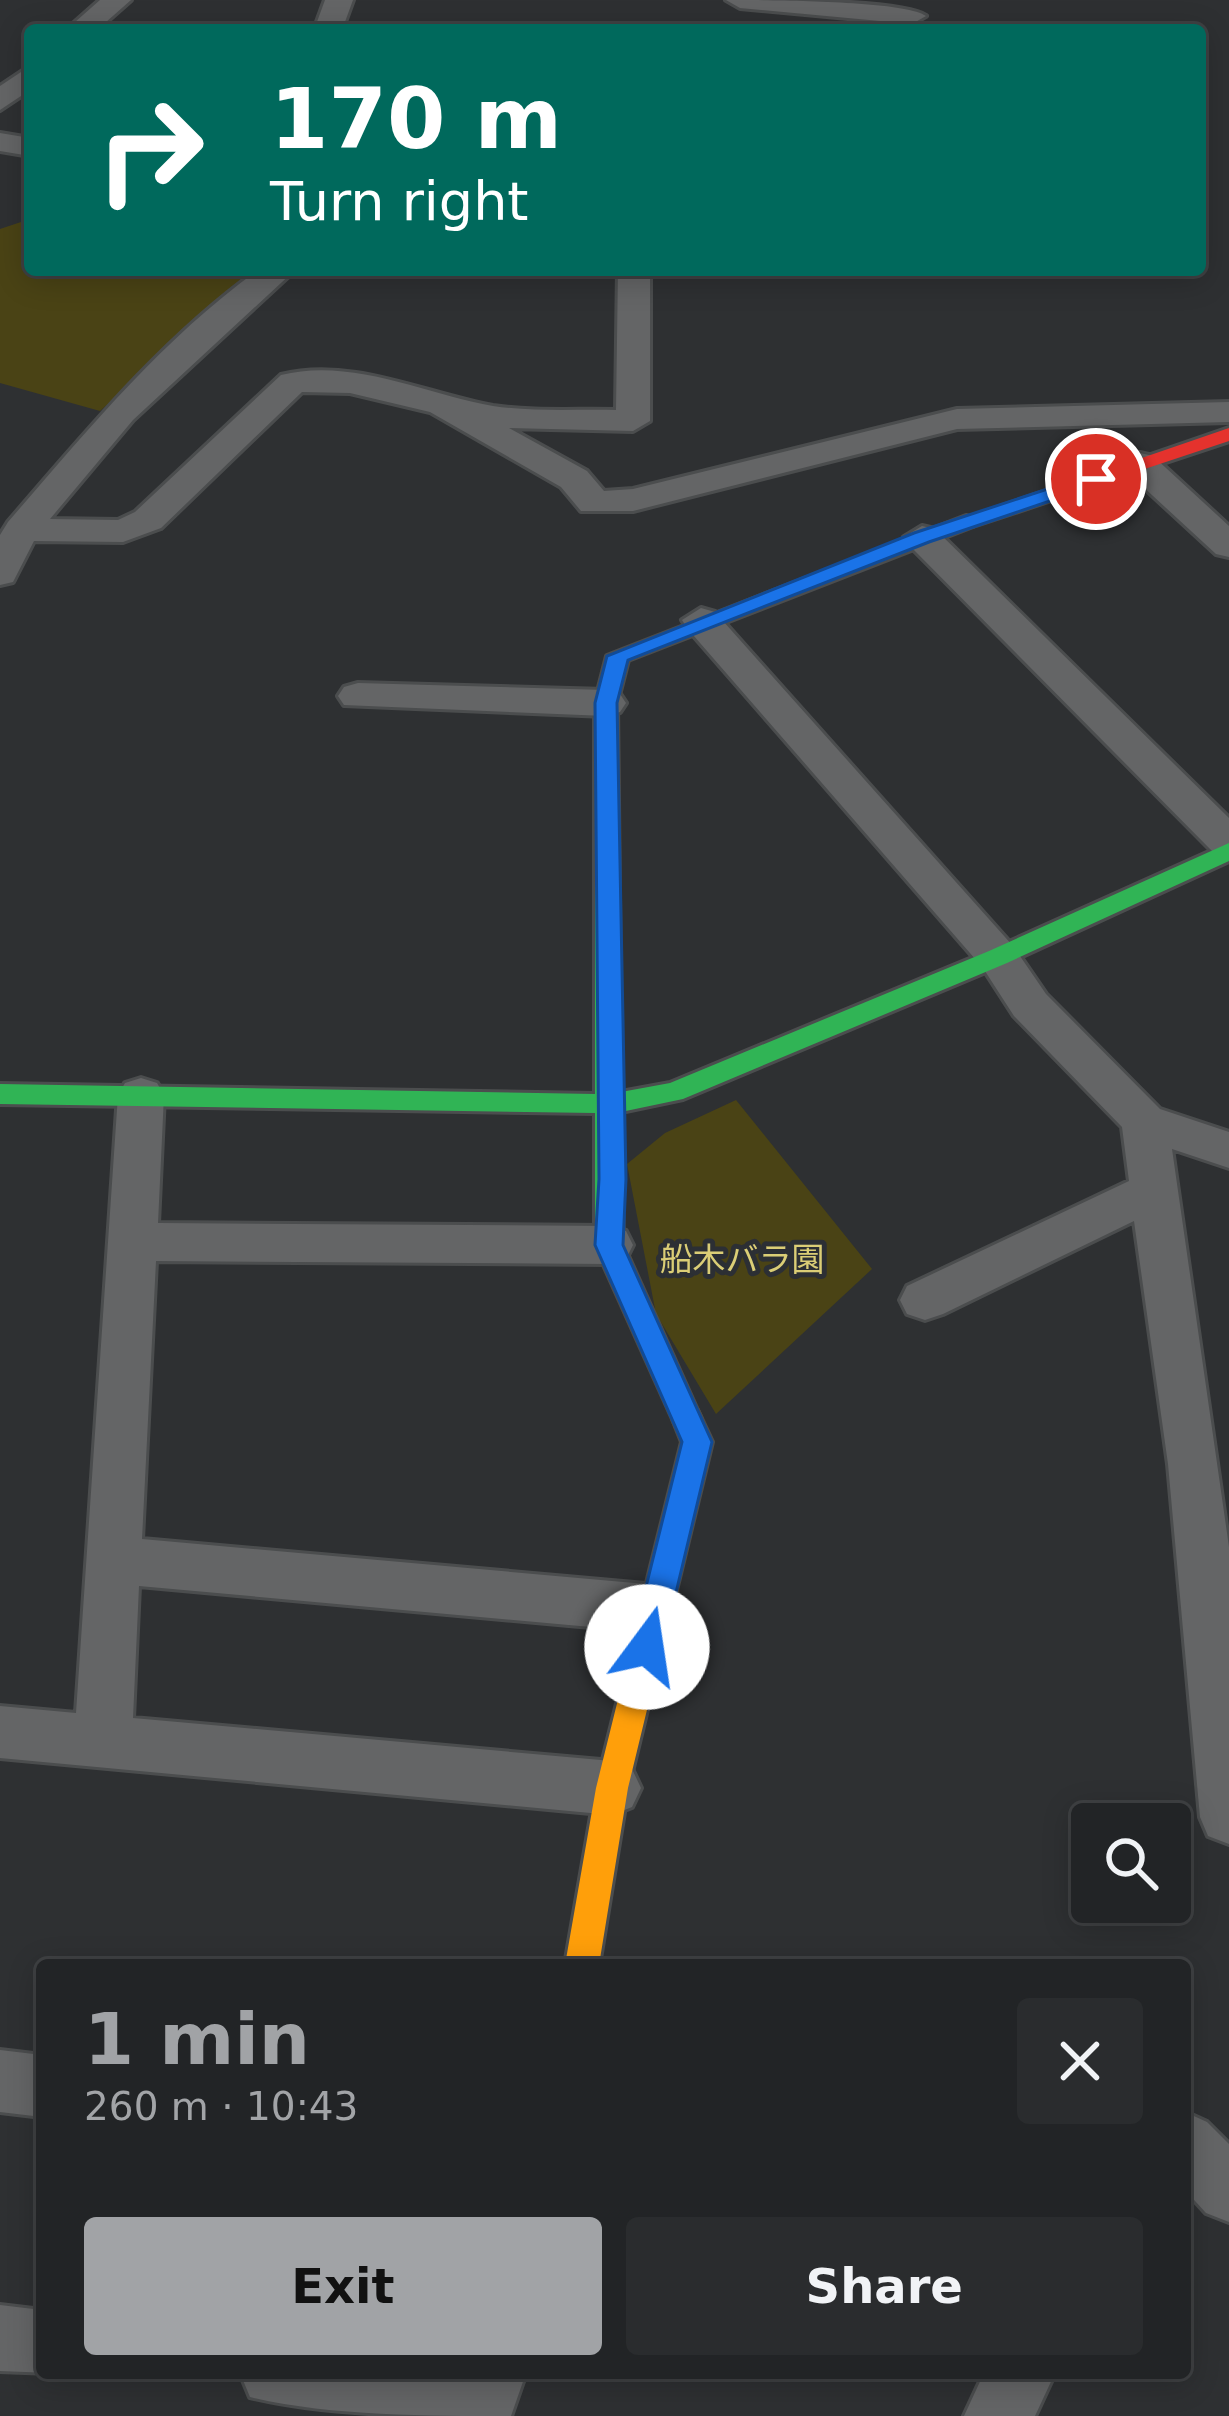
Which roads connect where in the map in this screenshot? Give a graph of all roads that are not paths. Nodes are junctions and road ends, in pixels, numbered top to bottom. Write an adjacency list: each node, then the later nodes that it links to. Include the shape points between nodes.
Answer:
1 (117, 0): 4 (street)
2 (740, 0): 3 (street)
3 (912, 16)
4 (87, 24)
5 (24, 81): 6 (street)
6 (0, 101)
7 (269, 276): 13 (street, via 122,413)
8 (634, 276): 9 (street, via 633,421 497,417)
9 (429, 397): 10 (street, via 574,479 594,503 957,419); 13 (street, via 350,382 293,382 148,520 123,531)
10 (1229, 412)
11 (1229, 434): 12 (street)
12 (1140, 464): 14 (street); 15 (street)
13 (21, 530): 16 (street)
14 (922, 538): 17 (street); 20 (street)
15 (1229, 546)
16 (0, 574)
17 (701, 620): 19 (street, via 618,656); 21 (street)
18 (358, 696): 19 (street)
19 (606, 703): 24 (street)
20 (1229, 847): 21 (street)
21 (998, 957): 24 (street, via 674,1092); 25 (street, via 1030,1005)
22 (0, 1094): 23 (street)
23 (141, 1095): 24 (street); 28 (street)
24 (611, 1104): 29 (street)
25 (1144, 1121): 26 (street); 27 (street)
26 (1229, 1149)
27 (1154, 1190): 30 (street); 31 (street)
28 (129, 1242): 29 (street); 32 (street)
29 (609, 1245): 33 (street, via 697,1442)
30 (925, 1300)
31 (1212, 1473): 37 (street)
32 (112, 1560): 33 (street); 35 (street)
33 (657, 1609): 36 (street)
34 (0, 1732): 35 (street)
35 (103, 1740): 36 (street)
36 (612, 1788): 38 (street)
37 (1229, 1817)
38 (583, 1959)
39 (0, 2081): 40 (street)
40 (36, 2085)
41 (1191, 2150): 42 (street)
42 (1229, 2190)
43 (0, 2338): 44 (street)
44 (36, 2342)
45 (321, 2379): 46 (street, via 484,2400)
46 (490, 2379)
47 (1019, 2379): 48 (street)
48 (998, 2416)

